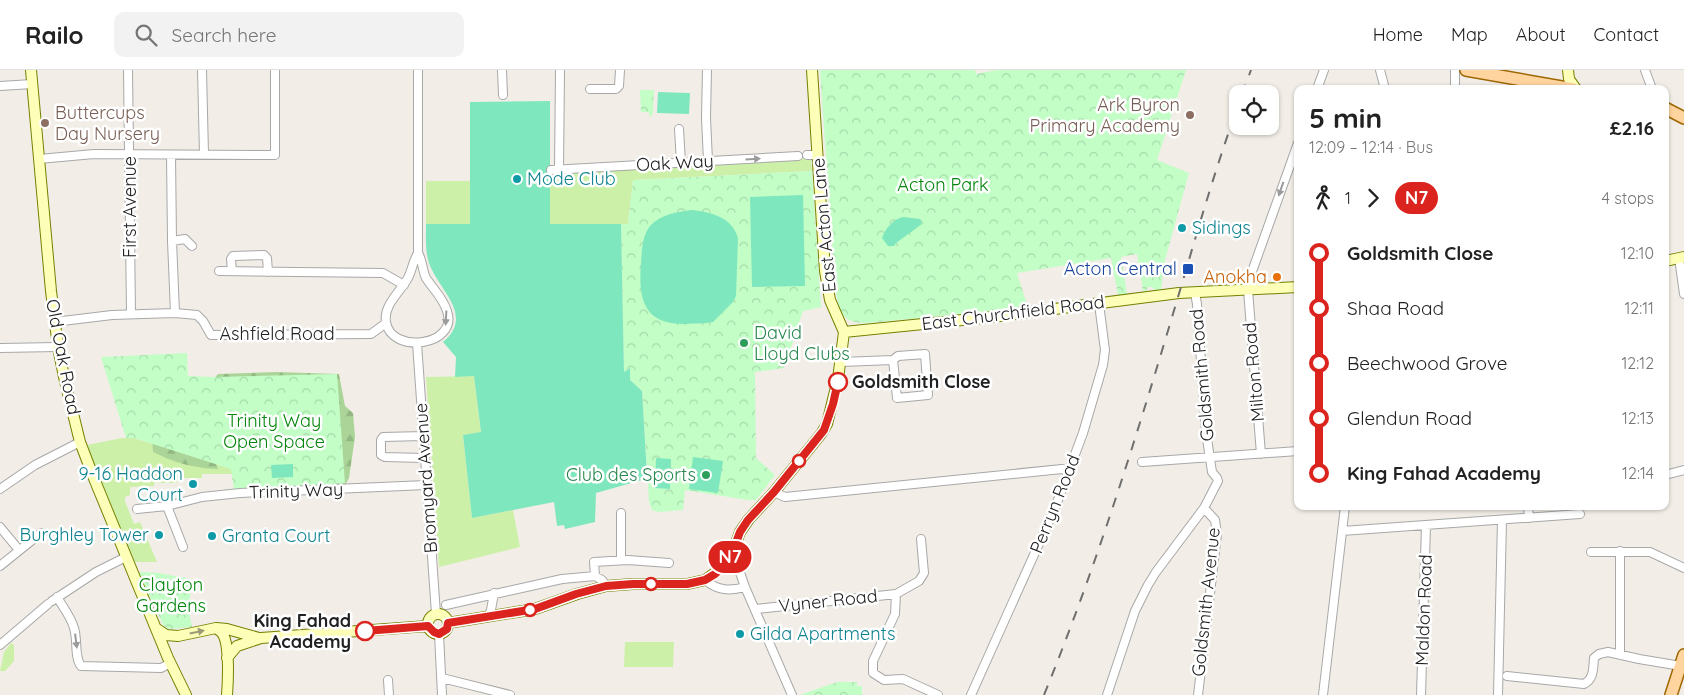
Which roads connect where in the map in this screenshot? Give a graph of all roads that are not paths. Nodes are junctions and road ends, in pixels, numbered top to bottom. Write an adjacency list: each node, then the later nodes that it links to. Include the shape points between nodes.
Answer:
1 (31, 70): 17 (street, Old Oak Road)
2 (128, 70): 31 (street, First Avenue)
3 (202, 70): 32 (street)
4 (275, 70): 32 (street, via 275,155)
5 (418, 70): 41 (street)
6 (502, 70): 27 (street)
7 (560, 70): 38 (street, Oak Way, via 555,169)
8 (620, 70): 26 (street, via 616,89)
9 (707, 70): 37 (street)
10 (812, 70): 35 (street, East Acton Lane)
11 (1324, 70): 18 (street)
12 (1380, 70): 19 (street)
13 (1456, 70): 20 (street)
14 (1466, 70): 21 (main road)
15 (1567, 70): 22 (street); 23 (street)
16 (1645, 70): 24 (street)
17 (32, 84): 25 (street); 36 (street, Old Oak Road)
18 (1318, 85)
19 (1384, 85)
20 (1455, 85)
21 (1548, 85)
22 (1554, 85)
23 (1572, 85)
24 (1651, 85)
25 (0, 86)
26 (590, 88)
27 (502, 95)
28 (1669, 110): 29 (main road)
29 (1684, 118)
30 (679, 129): 38 (street)
31 (130, 154): 34 (street); 36 (street); 55 (street, First Avenue)
32 (204, 154): 34 (street)
33 (1294, 154): 50 (street, Milton Road, one-way to 50)
34 (171, 155): 39 (street)
35 (818, 155): 37 (street, Oak Way, one-way to 35); 58 (street, East Acton Lane, via 825,272 830,300)
36 (39, 160): 56 (street, Old Oak Road)
37 (708, 161): 38 (street, Oak Way)
38 (681, 163)
39 (172, 241): 40 (street, via 184,239); 54 (street)
40 (192, 246)
41 (418, 253): 46 (street); 47 (street)
42 (1681, 258): 52 (street)
43 (219, 271): 44 (street)
44 (232, 271): 45 (street); 45 (street, via 233,256 264,255)
45 (268, 272): 48 (street, via 384,273)
46 (409, 276): 47 (street); 48 (street)
47 (425, 276): 59 (street, one-way to 59, via 449,316 444,331 436,338)
48 (404, 285): 57 (street, via 388,309)
49 (1294, 287): 50 (street, East Churchfield Road)
50 (1248, 290): 51 (street, East Churchfield Road); 68 (street, Milton Road)
51 (1195, 293): 53 (street, East Churchfield Road); 69 (street, Goldsmith Road)
52 (1684, 294)
53 (1099, 304): 58 (street, East Churchfield Road); 73 (street, Perryn Road, via 1105,350 1103,365)
54 (175, 313): 55 (street, Ashfield Road); 57 (street, Ashfield Road, via 197,316 211,334 371,334)
55 (131, 314): 56 (street, Ashfield Road)
56 (54, 322): 61 (street, Old Oak Road)
57 (386, 324): 59 (street, via 395,337)
58 (844, 332): 64 (street, East Acton Lane)
59 (417, 343): 65 (street, Bromyard Avenue)
60 (0, 348): 61 (street)
61 (55, 350): 62 (street); 66 (street, Old Oak Road)
62 (0, 353)
63 (893, 360): 63 (street, via 897,398 928,395 925,354 898,356); 64 (street)
64 (841, 362): 77 (street, East Acton Lane, via 824,430)
65 (423, 436): 70 (street, Bromyard Avenue); 70 (street, via 383,437 381,455)
66 (80, 442): 76 (street); 97 (street, Old Oak Road)
67 (1294, 451): 68 (street)
68 (1261, 454): 69 (street)
69 (1209, 457): 71 (street); 79 (street, Goldsmith Avenue, via 1212,472 1209,478 1214,486)
70 (424, 458): 75 (street, Bromyard Avenue)
71 (1142, 462)
72 (1684, 470): 74 (street)
73 (1070, 471): 77 (street, via 1062,469 784,498); 136 (street, Perryn Road)
74 (1669, 474)
75 (426, 485): 78 (street, Trinity Way, via 240,493 202,497); 111 (street, Bromyard Avenue)
76 (1, 487)
77 (774, 492): 96 (street, East Acton Lane, via 748,520)
78 (167, 506): 80 (street, Trinity Way); 92 (street)
79 (1204, 508): 137 (street, via 1148,586); 138 (street, Goldsmith Avenue, via 1215,520 1217,534)
80 (137, 509)
81 (1345, 510): 89 (street)
82 (1528, 510): 85 (street)
83 (620, 513): 98 (street)
84 (1580, 514): 85 (street)
85 (1529, 518): 86 (street)
86 (1502, 520): 87 (street); 141 (street)
87 (1426, 525): 89 (street); 140 (street, Maldon Road)
88 (0, 527): 93 (street)
89 (1342, 531): 139 (street)
90 (41, 533): 93 (street)
91 (921, 539): 107 (street, via 924,573 919,581)
92 (183, 547)
93 (19, 550): 100 (street)
94 (1620, 551): 95 (street); 101 (street, via 1650,552); 121 (street)
95 (1592, 552)
96 (731, 556): 103 (street, East Acton Lane, via 723,567); 105 (street)
97 (126, 557): 108 (street); 116 (street, Old Oak Road)
98 (621, 560): 99 (street); 102 (street, via 594,562)
99 (669, 563)
100 (0, 566)
101 (1684, 568)
102 (595, 576): 104 (street); 106 (street, via 550,581)
103 (705, 580): 104 (street, East Acton Lane, via 687,584); 105 (street, via 719,589)
104 (606, 586): 112 (street, East Acton Lane, via 535,609)
105 (745, 587): 110 (street)
106 (494, 594): 109 (street); 112 (street)
107 (896, 594): 110 (street, Vyner Road); 135 (street, Vyner Road, via 895,614 873,661 873,673 884,680 903,679)
108 (52, 601): 120 (street); 124 (street, one-way to 124, via 72,622 81,666)
109 (446, 605)
110 (756, 609): 134 (street)
111 (436, 614): 113 (street, via 443,615); 114 (street, via 429,619)
112 (488, 617): 113 (street, East Acton Lane)
113 (448, 623): 117 (street, via 447,629)
114 (428, 626): 117 (street); 119 (street)
115 (216, 628): 118 (street, one-way to 115); 119 (street); 122 (street, via 223,634)
116 (157, 629): 118 (street, via 166,635); 124 (street, Old Oak Road)
117 (439, 634): 126 (street)
118 (178, 636): 124 (street, via 169,643)
119 (261, 638): 122 (street, via 237,646)
120 (0, 646)
121 (1620, 655): 123 (street); 125 (street, via 1608,652 1594,658 1590,681 1584,684)
122 (228, 658): 130 (street)
123 (1682, 660): 128 (main road)
124 (167, 663): 129 (street, Old Oak Road)
125 (1507, 676)
126 (442, 678): 132 (street); 133 (street)
127 (388, 680): 131 (street)
128 (1680, 684): 142 (main road)
129 (186, 695)
130 (227, 695)
131 (389, 695)
132 (442, 695)
133 (510, 695)
134 (792, 695)
135 (938, 695)
136 (972, 695)
137 (1106, 695)
138 (1198, 695)
139 (1323, 695)
140 (1421, 695)
141 (1498, 695)
142 (1671, 695)

